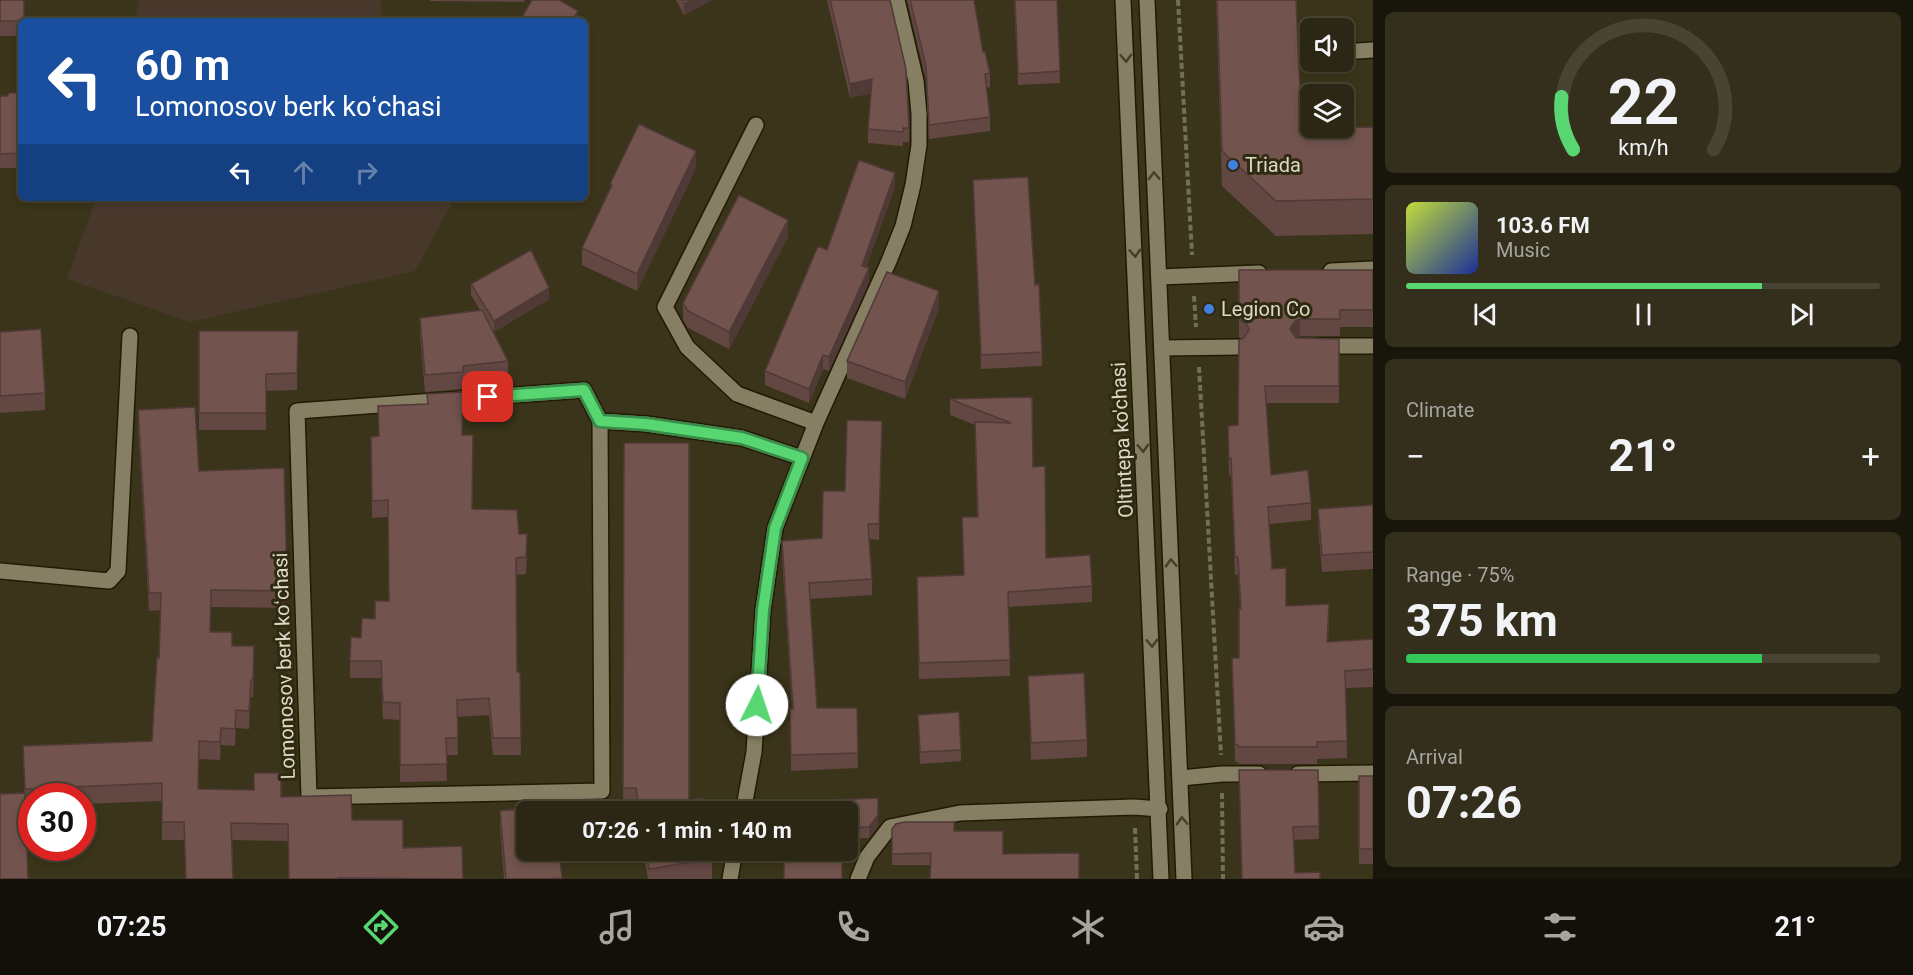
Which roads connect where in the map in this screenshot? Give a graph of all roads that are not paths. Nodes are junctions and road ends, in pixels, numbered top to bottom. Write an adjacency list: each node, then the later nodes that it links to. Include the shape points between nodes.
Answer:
1 (897, 0): 15 (street, via 916,81 919,114 913,185 890,261)
2 (1123, 0): 19 (street, Oltintepa ko'chasi, one-way to 19)
3 (1147, 0): 8 (street, one-way to 3)
4 (756, 125): 15 (street, via 666,307 687,347 737,394)
5 (1373, 269): 6 (street)
6 (1313, 271)
7 (1278, 273): 8 (street)
8 (1159, 277): 13 (street)
9 (130, 336): 17 (street, via 118,571 108,580)
10 (1300, 346): 11 (street)
11 (1373, 346)
12 (1239, 347): 13 (street)
13 (1162, 348): 20 (street, one-way to 13)
14 (600, 421): 14 (street, Lomonosov berk koʻchasi, via 602,791 309,797 297,411 584,390); 16 (street, via 742,438)
15 (816, 423): 16 (street)
16 (802, 458): 21 (street, via 775,528 763,610 754,752)
17 (0, 571)
18 (1373, 773): 20 (street)
19 (1158, 778): 20 (street); 22 (street, Oltintepa ko'chasi)
20 (1181, 778): 27 (street, one-way to 20)
21 (745, 801)
22 (1160, 809): 25 (street, via 960,813 890,827 867,857); 26 (street, Oltintepa ko'chasi)
23 (733, 861): 24 (street)
24 (730, 879)
25 (858, 879)
26 (1161, 879)
27 (1184, 879)

